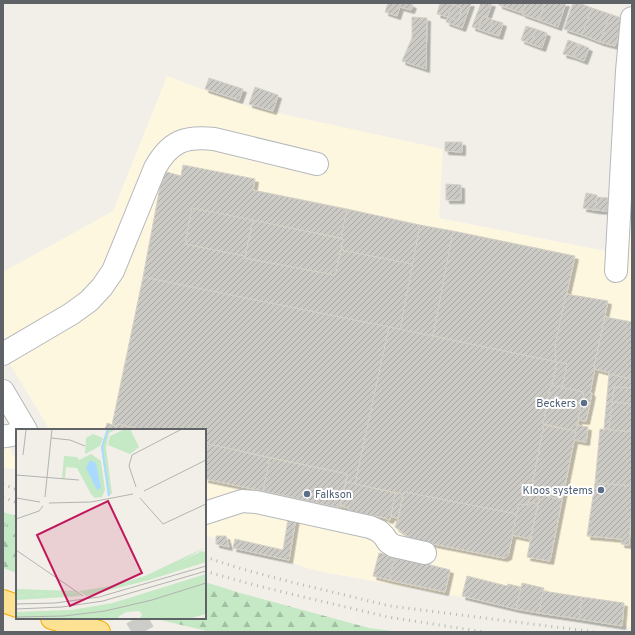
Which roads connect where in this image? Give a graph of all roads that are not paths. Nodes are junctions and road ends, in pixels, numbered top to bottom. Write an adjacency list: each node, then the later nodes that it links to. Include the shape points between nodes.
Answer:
1 (632, 18): 3 (street)
2 (317, 164): 4 (street, via 209,139 195,138 172,146 155,168 113,271 102,287 89,301 71,314)
3 (616, 271)
4 (3, 354)
5 (3, 391): 6 (street)
6 (22, 429)
7 (16, 434): 8 (street)
8 (3, 436)
9 (206, 513): 10 (street, via 242,501 256,502 370,527 379,531 394,546)
10 (425, 553)
11 (3, 601): 12 (highway)
12 (16, 606)
13 (55, 619): 14 (highway)
14 (99, 632)

